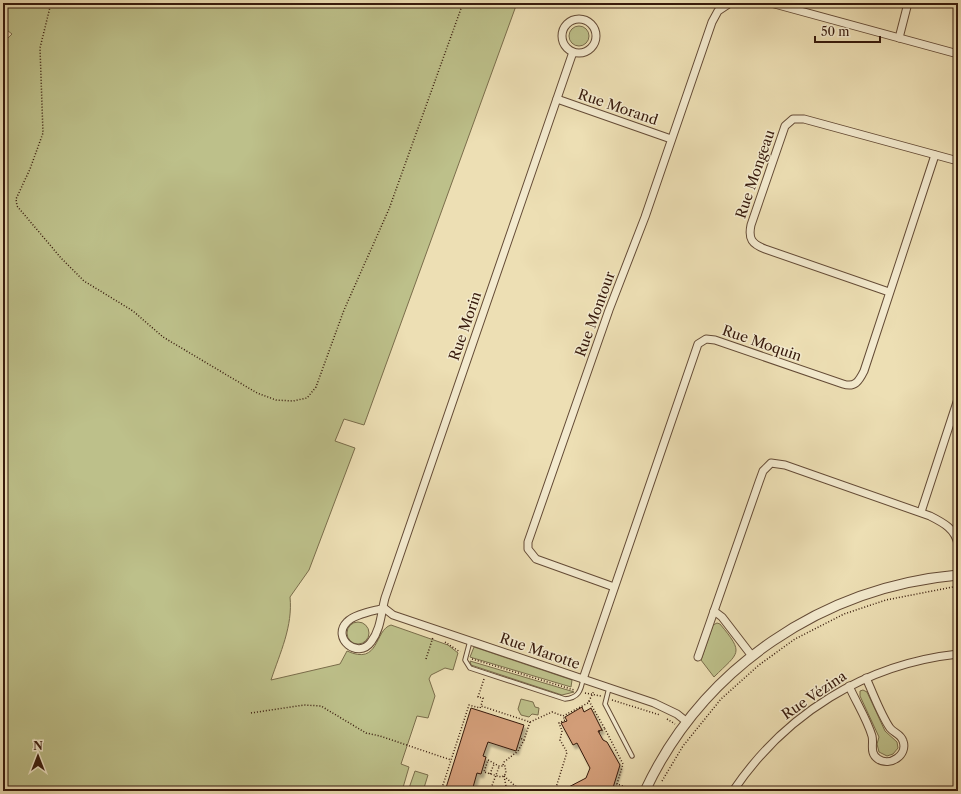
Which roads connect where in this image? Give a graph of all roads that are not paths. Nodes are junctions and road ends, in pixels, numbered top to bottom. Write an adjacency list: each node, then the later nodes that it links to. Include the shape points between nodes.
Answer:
1 (729, 3): 8 (street, Rue Montour, via 718,11 712,22)
2 (771, 3): 4 (street)
3 (908, 3): 4 (street)
4 (899, 38): 6 (street)
5 (573, 52): 5 (street, via 568,50 562,41 563,30 569,22 584,20 594,27 596,39 585,52); 7 (street, Rue Morin)
6 (958, 54)
7 (557, 99): 8 (street, Rue Morand); 17 (street, Rue Morin, via 385,598)
8 (671, 139): 16 (street, Rue Montour, via 528,542 528,549 536,559)
9 (934, 155): 10 (street, Rue Mongeau); 11 (street, Rue Moquin); 11 (street, Rue Mongeau, via 804,119 793,119 785,126 753,218 749,236 758,246)
10 (958, 161)
11 (889, 292): 16 (street, Rue Moquin, via 861,376 852,386 715,340 706,339 698,344)
12 (958, 399): 13 (street)
13 (921, 512): 14 (street, via 948,526 956,535); 18 (street, via 779,463 771,463 763,471 758,482)
14 (958, 544)
15 (958, 575): 21 (street, via 895,586 842,603 793,628)
16 (614, 587): 24 (street, Rue Moquin)
17 (384, 608): 17 (street, Rue Morin, via 348,621 342,630 345,642 356,649 368,646 376,634); 19 (street, Rue Marotte, via 389,613)
18 (714, 611): 21 (street, via 722,617); 22 (street)
19 (470, 642): 24 (street, Rue Marotte); 24 (lane, via 465,660 470,668 565,699 578,694)
20 (958, 654): 23 (street, Rue Vézina, via 914,662)
21 (752, 656): 27 (street)
22 (698, 657)
23 (866, 678): 25 (street, Rue Vézina); 25 (street, via 890,726 902,737 902,753 896,759 887,762 875,756 872,735)
24 (583, 679): 26 (street, Rue Marotte)
25 (849, 686): 30 (street, Rue Vézina, via 783,732 760,755)
26 (609, 688): 27 (street, Rue Marotte, via 660,706 678,714); 28 (lane, via 605,704)
27 (687, 722): 29 (street)
28 (632, 756)
29 (645, 791)
30 (733, 791)

